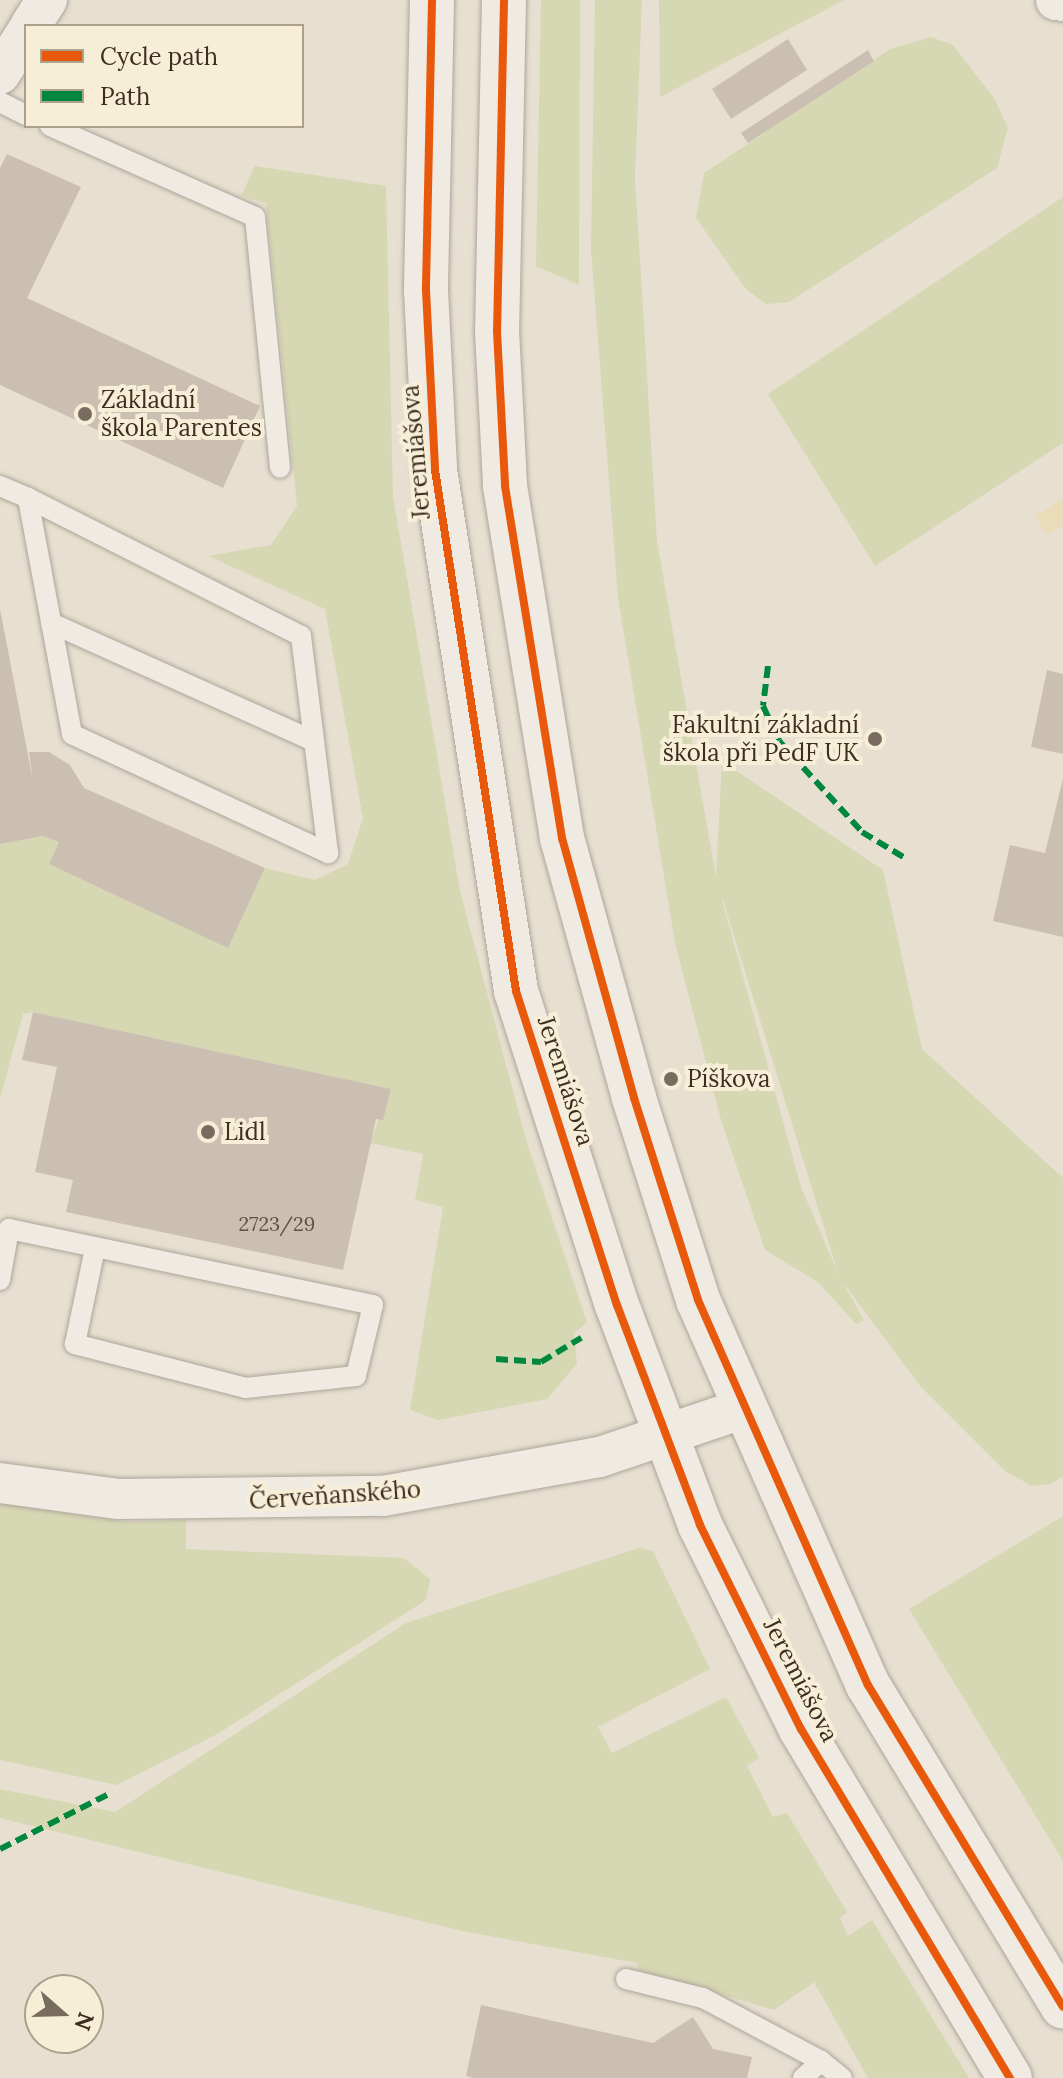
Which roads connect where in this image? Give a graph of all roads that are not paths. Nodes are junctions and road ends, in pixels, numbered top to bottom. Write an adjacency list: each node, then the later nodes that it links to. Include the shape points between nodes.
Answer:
1 (47, 0): 6 (street)
2 (432, 0): 18 (main road, Jeremiášova, via 426,290 435,470 459,650 516,991)
3 (504, 0): 17 (main road, via 497,331 525,641 562,838 634,1098 698,1300)
4 (1056, 0): 5 (street)
5 (1063, 1)
6 (30, 24)
7 (0, 102): 8 (lane)
8 (24, 114)
9 (55, 128): 10 (lane, via 255,217)
10 (280, 468)
11 (0, 486): 12 (lane)
12 (28, 498): 13 (lane); 14 (lane, via 301,636)
13 (51, 623): 14 (lane); 14 (lane, via 72,734 328,853)
14 (314, 741)
15 (95, 1248): 15 (lane, via 373,1305 356,1376 246,1388 75,1344); 16 (lane, via 9,1229)
16 (0, 1280)
17 (742, 1409): 18 (street, Červeňanského); 21 (main road, via 868,1685)
18 (666, 1439): 19 (street, Červeňanského, via 383,1496 119,1499); 25 (main road, Jeremiášova, via 801,1729)
19 (0, 1483)
20 (626, 1979): 22 (lane, via 703,1998)
21 (1063, 2007)
22 (821, 2061): 23 (lane); 24 (lane)
23 (803, 2078)
24 (842, 2078)
25 (1010, 2078)

